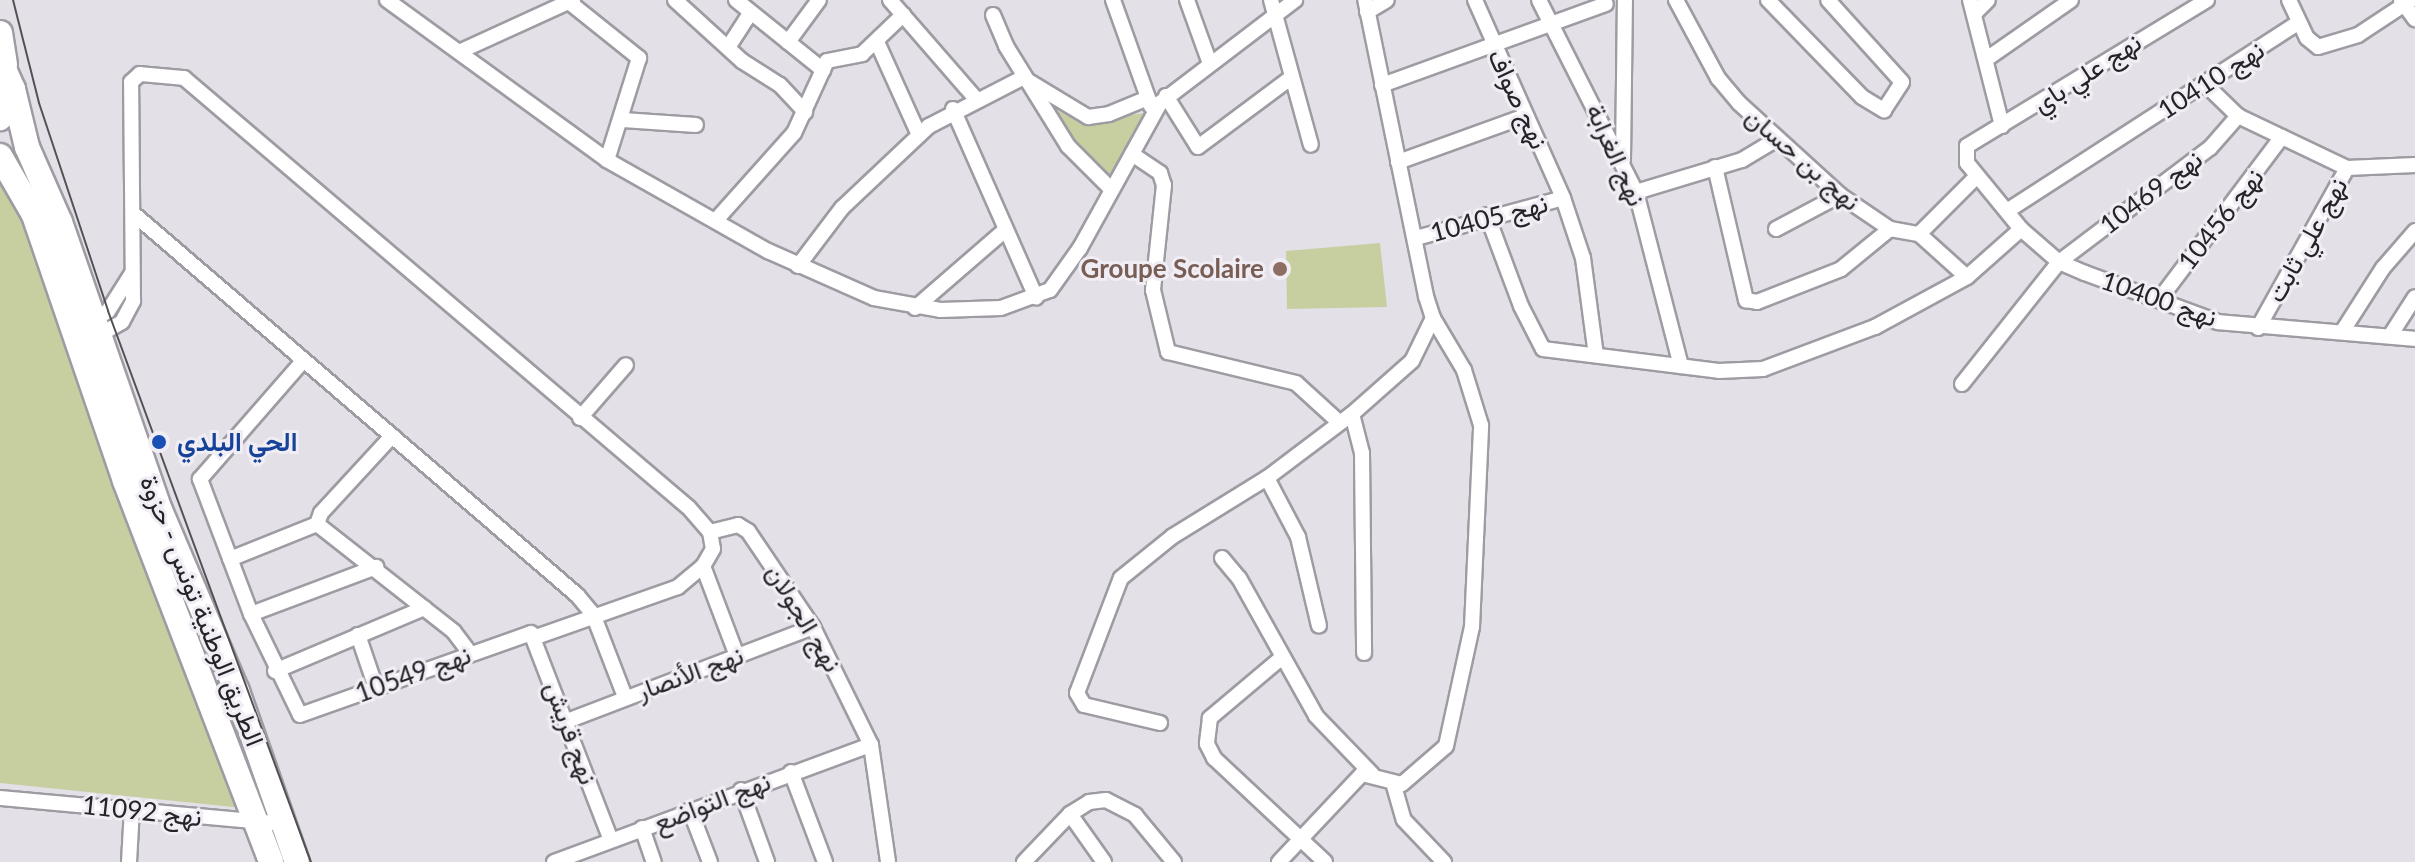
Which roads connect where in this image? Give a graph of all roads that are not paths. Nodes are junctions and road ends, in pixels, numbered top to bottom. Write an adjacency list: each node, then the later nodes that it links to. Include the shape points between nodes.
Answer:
1 (387, 0): 38 (street)
2 (675, 0): 36 (street)
3 (736, 0): 26 (street)
4 (819, 0): 34 (street)
5 (890, 0): 27 (street)
6 (1187, 0): 41 (street)
7 (1271, 0): 29 (street)
8 (1295, 0): 29 (street)
9 (1387, 0): 24 (street)
10 (1475, 0): 37 (street, نهج صواف)
11 (1539, 0): 32 (street, نهج الغرابة)
12 (1625, 0): 68 (street)
13 (1676, 0): 62 (street, نهج بن حسان, via 1718,78)
14 (1768, 0): 23 (street, via 1878,110 1884,110 1902,82)
15 (1988, 0): 25 (street)
16 (2071, 0): 39 (street)
17 (2207, 0): 59 (street, نهج علي باي)
18 (2289, 0): 31 (street)
19 (1111, 1): 49 (street)
20 (1609, 1): 32 (street)
21 (2405, 1): 30 (street); 31 (street, via 2358,35 2322,47 2312,45)
22 (565, 2): 38 (street); 57 (street, via 638,54)
23 (1838, 3)
24 (1366, 6): 46 (street)
25 (1973, 6): 39 (street)
26 (751, 12): 34 (street); 36 (street)
27 (903, 15): 35 (street); 50 (street)
28 (993, 15): 43 (street)
29 (1277, 15): 41 (street); 44 (street)
30 (2415, 19)
31 (2298, 23): 45 (street, نهج 10410)
32 (1552, 28): 37 (street); 68 (street, نهج الغرابة)
33 (0, 33): 40 (highway)
34 (788, 42): 42 (street)
35 (877, 42): 42 (street, via 857,56 828,60); 60 (street)
36 (729, 46): 52 (street)
37 (1494, 49): 46 (street); 54 (street, نهج صواف)
38 (461, 51): 67 (street, via 518,100)
39 (1988, 58): 59 (street)
40 (3, 62): 47 (highway, الطريق الوطنية تونس - حزوة)
41 (1210, 64): 48 (street)
42 (823, 70): 52 (street)
43 (1024, 77): 49 (street, via 1088,117); 50 (street); 74 (street, via 1077,158)
44 (1292, 77): 48 (street, via 1198,147); 63 (street)
45 (2205, 84): 55 (street); 78 (street, نهج 10410)
46 (1382, 85): 69 (street)
47 (13, 89): 56 (highway); 98 (highway, الطريق الوطنية تونس - حزوة, via 27,147 60,222)
48 (1166, 96): 53 (street)
49 (1148, 98): 53 (street)
50 (977, 100): 51 (street)
51 (953, 109): 60 (street); 85 (street)
52 (805, 112): 81 (street, via 794,133)
53 (1154, 114): 65 (street)
54 (1525, 116): 69 (street); 77 (street, نهج صواف)
55 (2238, 116): 61 (street); 89 (street, نهج 10469, via 2210,148)
56 (0, 118)
57 (623, 120): 58 (street); 67 (street)
58 (696, 125)
59 (2002, 126): 64 (street, نهج علي باي)
60 (919, 135): 90 (street, via 842,208)
61 (2282, 137): 72 (street); 94 (street, نهج 10456)
62 (1777, 139): 71 (street, via 1742,160); 76 (street, نهج بن حسان)
63 (1311, 145)
64 (1967, 146): 73 (street, نهج 10400, via 1965,156)
65 (1132, 154): 74 (street); 108 (street, via 1160,173 1164,185 1153,290 1168,352 1296,383)
66 (0, 156): 98 (highway, الطريق الوطنية تونس - حزوة, via 34,215)
67 (607, 160): 81 (street)
68 (1623, 161): 75 (street, نهج الغرابة)
69 (1398, 162): 88 (street)
70 (2415, 165): 72 (street, نهج علي ثابت)
71 (1715, 167): 75 (street); 83 (street, via 1746,300 1757,302 1841,269)
72 (2347, 168): 97 (street, نهج علي ثابت)
73 (1976, 177): 78 (street, نهج 10400); 87 (street)
74 (1112, 190): 92 (street, via 1065,274)
75 (1636, 192): 105 (street, نهج الغرابة)
76 (1840, 195): 82 (street); 83 (street, نهج بن حسان)
77 (1563, 198): 80 (street, نهج 10405); 102 (street, نهج صواف, via 1583,258)
78 (2007, 211): 84 (street, نهج 10400)
79 (135, 215): 98 (street, via 130,310); 103 (street); 107 (street, via 131,82 140,74 184,78)
80 (1487, 215): 88 (street, نهج 10405); 102 (street, via 1539,345 1549,351)
81 (717, 219): 90 (street)
82 (1776, 229)
83 (1890, 229): 87 (street, نهج بن حسان)
84 (2021, 229): 89 (street, نهج 10400); 91 (street)
85 (1005, 230): 92 (street); 95 (street)
86 (2415, 231): 99 (street, via 2383,268)
87 (1919, 234): 91 (street)
88 (1416, 238): 96 (street)
89 (2059, 262): 94 (street, نهج 10400); 106 (street, نهج 10469)
90 (798, 266): 95 (street, via 874,298)
91 (1967, 277): 105 (street, via 1875,327 1763,369)
92 (1036, 297): 95 (street, via 1001,308)
93 (2415, 297): 100 (street)
94 (2159, 300): 97 (street, نهج 10400, via 2218,322)
95 (915, 308)
96 (1433, 318): 108 (street, via 1412,361); 136 (street, via 1464,370 1481,425 1472,627 1446,746 1411,779)
97 (2258, 328): 99 (street, نهج 10400)
98 (86, 332): 142 (highway, الطريق الوطنية تونس - حزوة, via 125,481); 143 (highway, الطريق الوطنية تونس - حزوة, via 237,691)
99 (2342, 332): 100 (street, نهج 10400)
100 (2390, 336): 101 (street, نهج 10400)
101 (2415, 339)
102 (1596, 355): 105 (street)
103 (303, 361): 109 (street); 114 (street, via 203,470 200,479)
104 (626, 365): 107 (street)
105 (1681, 366)
106 (1962, 384)
107 (580, 418): 112 (street)
108 (1346, 418): 110 (street); 125 (street, via 1362,453)
109 (392, 436): 111 (street, via 321,513); 119 (street)
110 (1267, 478): 120 (street, via 1298,537); 132 (street, via 1173,536 1121,578 1077,693 1084,705)
111 (317, 524): 114 (street); 116 (street)
112 (710, 532): 115 (street, via 713,549); 121 (street, نهج الجولان, via 738,525 748,531)
113 (1222, 558): 127 (street, via 1239,578)
114 (230, 559): 118 (street)
115 (703, 566): 119 (street, نهج 10549, via 666,593); 126 (street)
116 (376, 567): 117 (street); 118 (street)
117 (424, 608): 122 (street); 124 (street)
118 (251, 614): 128 (street)
119 (593, 614): 123 (street, نهج 10549); 130 (street)
120 (1319, 626)
121 (813, 627): 126 (street, نهج الأنصار); 133 (street, نهج الجولان)
122 (358, 635): 128 (street); 129 (street)
123 (531, 635): 124 (street, نهج 10549); 131 (street, نهج قريش)
124 (470, 653): 129 (street, نهج 10549)
125 (1364, 653)
126 (737, 656): 130 (street, نهج الأنصار)
127 (1280, 659): 135 (street, via 1316,716); 145 (street, via 1210,718 1205,731 1214,758)
128 (275, 671): 129 (street, نهج 10549, via 300,715)
129 (376, 688)
130 (625, 697): 131 (street, نهج الأنصار)
131 (567, 721): 146 (street, نهج قريش)
132 (1160, 723)
133 (871, 745): 134 (street, نهج التواضع); 157 (street, نهج الجولان)
134 (791, 772): 137 (street, نهج التواضع); 156 (street)
135 (1372, 774): 136 (street); 145 (street, via 1362,774)
136 (1394, 786): 162 (street, via 1404,820)
137 (741, 790): 140 (street, نهج التواضع); 155 (street)
138 (0, 798): 139 (street, نهج 11092)
139 (132, 808): 142 (street, نهج 11092); 149 (street)
140 (690, 810): 144 (street, نهج التواضع); 154 (street)
141 (1070, 814): 148 (street); 158 (street); 159 (street, via 1089,802 1121,804)
142 (257, 823): 143 (street, نهج 11092); 150 (highway, الطريق الوطنية تونس - حزوة)
143 (284, 824): 151 (highway, الطريق الوطنية تونس - حزوة)
144 (642, 828): 146 (street, نهج التواضع); 153 (street)
145 (1301, 835): 160 (street); 161 (street)
146 (611, 840): 147 (street, نهج التواضع)
147 (590, 856): 152 (street, نهج التواضع)
148 (1026, 861)
149 (129, 862)
150 (271, 862)
151 (297, 862)
152 (554, 862)
153 (654, 862)
154 (710, 862)
155 (767, 862)
156 (825, 862)
157 (888, 862)
158 (1104, 862)
159 (1174, 862)
160 (1279, 862)
161 (1325, 862)
162 (1444, 862)

